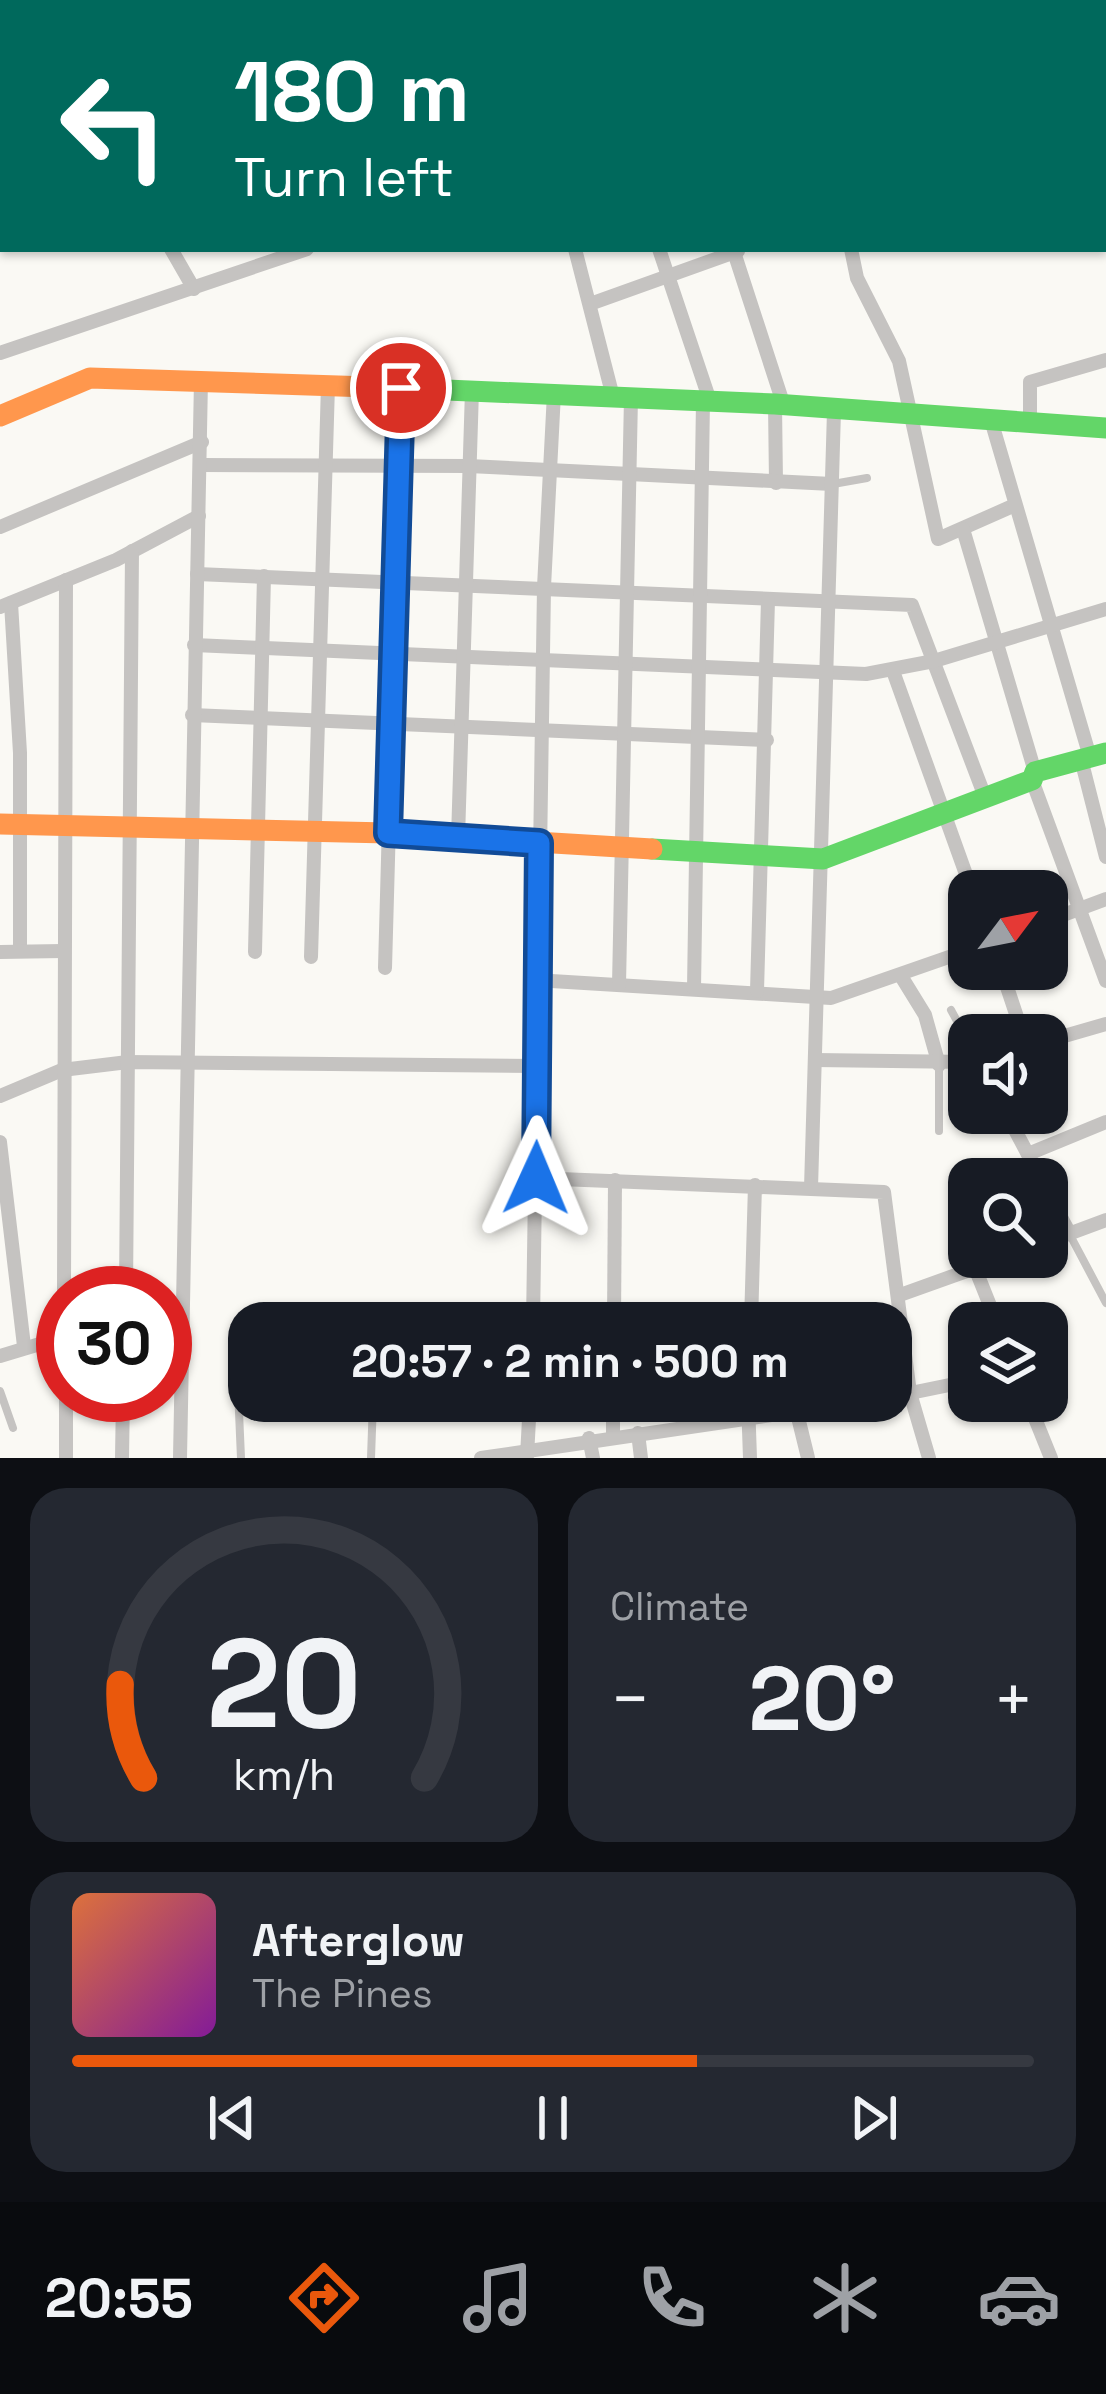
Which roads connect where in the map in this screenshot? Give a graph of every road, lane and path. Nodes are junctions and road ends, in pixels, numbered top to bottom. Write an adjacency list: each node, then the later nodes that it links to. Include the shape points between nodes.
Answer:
1 (173, 252): 9 (street)
2 (299, 252): 9 (street)
3 (576, 252): 10 (street)
4 (660, 252): 8 (street)
5 (732, 252): 8 (street)
6 (738, 252): 20 (street)
7 (851, 252): 22 (street, via 899,361)
8 (669, 276): 10 (street); 19 (street)
9 (194, 289): 11 (street)
10 (590, 304): 18 (street)
11 (0, 353)
12 (1106, 360): 25 (street, via 1030,382)
13 (201, 380): 14 (street); 23 (street, via 90,378); 27 (street)
14 (328, 385): 15 (street); 29 (street)
15 (401, 388): 16 (street); 31 (street)
16 (472, 390): 17 (street); 30 (street)
17 (554, 394): 18 (street); 32 (street)
18 (622, 397): 19 (street); 33 (street)
19 (706, 401): 20 (street); 35 (street)
20 (780, 405): 21 (street); 36 (street)
21 (833, 411): 22 (street); 37 (street)
22 (913, 415): 24 (street); 41 (street, via 938,539)
23 (0, 416)
24 (992, 420): 25 (street); 38 (street)
25 (1030, 423): 26 (street)
26 (1106, 428)
27 (202, 442): 28 (street); 40 (street)
28 (201, 465): 29 (street); 39 (street)
29 (325, 466): 31 (street); 45 (street)
30 (469, 466): 31 (street); 32 (street); 48 (street)
31 (397, 468): 47 (street)
32 (550, 470): 33 (street); 49 (street)
33 (629, 476): 35 (street); 50 (street)
34 (867, 478): 37 (lane)
35 (702, 481): 36 (street); 51 (street)
36 (776, 483): 37 (street)
37 (832, 484): 53 (street)
38 (1016, 506): 41 (street); 56 (street)
39 (199, 516): 42 (street); 43 (street)
40 (0, 527)
41 (963, 529): 57 (street)
42 (131, 551): 46 (street); 85 (street)
43 (197, 574): 44 (street); 58 (street)
44 (264, 576): 45 (street); 59 (street)
45 (320, 578): 47 (street); 60 (street)
46 (66, 580): 54 (street); 84 (street)
47 (392, 583): 48 (street); 62 (street)
48 (463, 585): 49 (street); 61 (street)
49 (544, 587): 50 (street); 63 (street)
50 (627, 592): 51 (street); 65 (street)
51 (699, 596): 52 (street); 66 (street)
52 (768, 600): 53 (street); 67 (street)
53 (827, 604): 64 (street, via 912,605); 69 (street)
54 (6, 605): 83 (street)
55 (1106, 609): 56 (street)
56 (1049, 625): 57 (street); 79 (street)
57 (996, 641): 64 (street); 80 (street)
58 (194, 645): 59 (street); 70 (street)
59 (260, 647): 60 (street); 71 (street)
60 (319, 650): 62 (street); 72 (street)
61 (463, 652): 62 (street); 63 (street); 74 (street)
62 (391, 653): 73 (street)
63 (543, 657): 65 (street); 75 (street)
64 (934, 661): 68 (street); 81 (street)
65 (626, 664): 66 (street); 76 (street)
66 (698, 664): 67 (street); 77 (street)
67 (767, 670): 69 (street); 78 (street)
68 (893, 671): 69 (street); 82 (street)
69 (825, 674): 96 (street)
70 (192, 716): 71 (street); 86 (street)
71 (259, 718): 72 (street); 87 (street)
72 (317, 719): 73 (street); 88 (street)
73 (388, 722): 74 (street); 89 (street)
74 (461, 725): 75 (street); 90 (street)
75 (541, 728): 76 (street); 91 (street)
76 (626, 732): 77 (street); 92 (street)
77 (696, 737): 78 (street); 93 (street)
78 (767, 740): 94 (street)
79 (1092, 756): 80 (street); 95 (street)
80 (1034, 776): 81 (street); 99 (street)
81 (985, 797): 82 (street)
82 (943, 812): 96 (street); 97 (street)
83 (9, 824): 84 (street); 101 (street)
84 (64, 824): 85 (street); 102 (street)
85 (127, 826): 86 (street); 121 (street)
86 (189, 828): 87 (street); 120 (street)
87 (259, 830): 88 (street); 104 (street)
88 (315, 831): 89 (street); 105 (street)
89 (388, 833): 90 (street); 107 (street)
90 (458, 838): 91 (street)
91 (539, 843): 92 (street); 109 (street)
92 (623, 847): 93 (street); 111 (street)
93 (693, 850): 94 (street); 112 (street)
94 (764, 856): 96 (street); 113 (street)
95 (1106, 857)
96 (823, 860): 114 (street)
97 (964, 870)
98 (1106, 899): 99 (street)
99 (1079, 909): 100 (street); 110 (street)
100 (1068, 913)
101 (20, 951): 102 (street); 103 (street)
102 (63, 951): 125 (street)
103 (0, 952)
104 (255, 952)
105 (311, 957)
106 (948, 958): 108 (street)
107 (385, 968)
108 (901, 976): 114 (street); 124 (street, via 925,1015)
109 (535, 980): 111 (street); 123 (street)
110 (1106, 981)
111 (619, 985): 112 (street)
112 (694, 989): 113 (street)
113 (757, 991): 114 (street)
114 (817, 997): 119 (street)
115 (951, 1010): 116 (lane)
116 (953, 1014)
117 (1106, 1024): 118 (street)
118 (1068, 1035)
119 (814, 1060): 124 (street); 136 (street)
120 (185, 1061): 121 (street); 123 (street); 175 (street)
121 (128, 1062): 125 (street); 141 (street)
122 (948, 1065): 124 (street)
123 (538, 1066): 133 (street)
124 (938, 1066): 128 (lane)
125 (62, 1070): 126 (street); 140 (street)
126 (0, 1096)
127 (1106, 1122): 131 (street)
128 (939, 1131)
129 (1017, 1134): 131 (street)
130 (0, 1142): 143 (street)
131 (1028, 1154): 132 (street)
132 (1030, 1158)
133 (536, 1178): 134 (street); 146 (street)
134 (616, 1180): 135 (street); 147 (street)
135 (755, 1185): 136 (street); 148 (street)
136 (812, 1188): 145 (street, via 884,1192)
137 (1106, 1220): 139 (street)
138 (1068, 1230): 139 (street)
139 (1070, 1234): 150 (lane)
140 (64, 1266)
141 (126, 1266)
142 (948, 1278): 145 (street)
143 (19, 1280): 144 (street); 152 (street)
144 (0, 1284)
145 (899, 1295): 149 (street)
146 (533, 1302)
147 (614, 1302)
148 (752, 1302)
149 (900, 1302)
150 (1106, 1303)
151 (36, 1343): 152 (street)
152 (24, 1346): 153 (street)
153 (0, 1356)
154 (948, 1386): 156 (street)
155 (0, 1391): 168 (lane)
156 (912, 1394)
157 (912, 1401): 183 (street)
158 (66, 1422): 173 (street)
159 (123, 1422): 174 (street)
160 (239, 1422): 176 (lane)
161 (372, 1422): 177 (lane)
162 (529, 1422): 172 (street)
163 (613, 1422): 170 (street)
164 (688, 1422): 169 (street)
165 (749, 1422): 181 (street)
166 (799, 1422): 182 (street)
167 (1036, 1422): 184 (street)
168 (14, 1428)
169 (638, 1433): 170 (street); 180 (street)
170 (613, 1436): 171 (street)
171 (589, 1438): 172 (street); 179 (street)
172 (527, 1454): 178 (street)
173 (66, 1458)
174 (122, 1458)
175 (180, 1458)
176 (241, 1458)
177 (371, 1458)
178 (481, 1458)
179 (592, 1458)
180 (640, 1458)
181 (750, 1458)
182 (808, 1458)
183 (929, 1458)
184 (1051, 1458)

